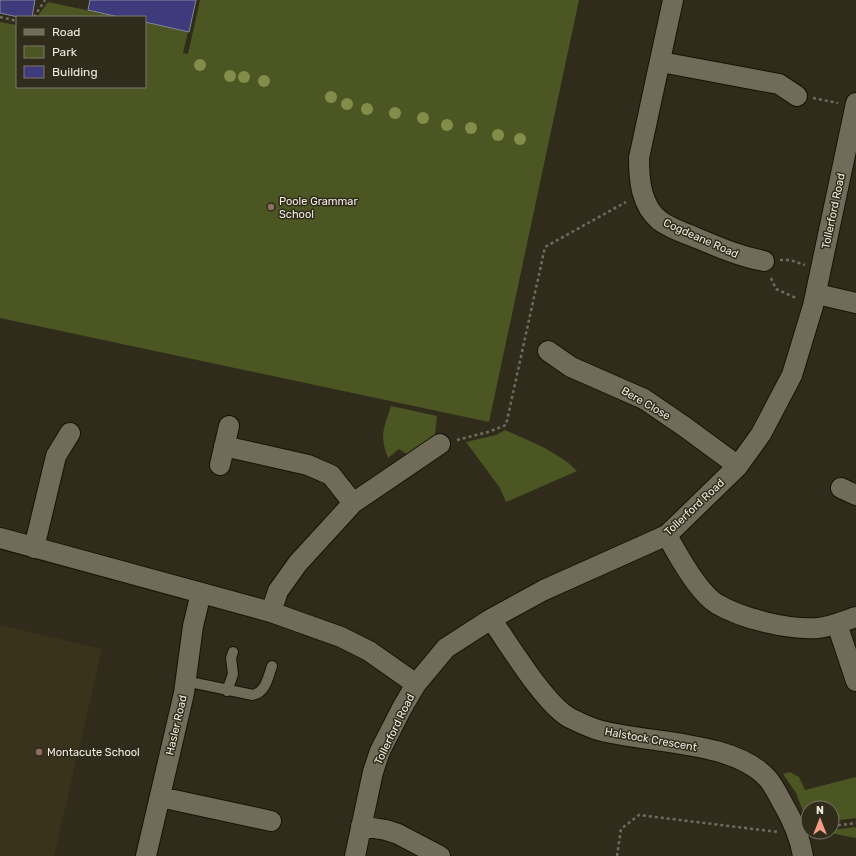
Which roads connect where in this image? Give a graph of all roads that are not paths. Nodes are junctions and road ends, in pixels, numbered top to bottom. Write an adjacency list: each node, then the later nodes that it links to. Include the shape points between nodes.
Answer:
1 (673, 0): 2 (street, Cogdeane Road)
2 (661, 62): 3 (street, via 779,84); 5 (street, Cogdeane Road, via 639,158 639,182 648,204 659,220 678,231 740,256)
3 (797, 96)
4 (856, 105): 6 (street, Tollerford Road)
5 (764, 261)
6 (815, 300): 7 (street); 12 (street, Tollerford Road, via 792,375 761,434)
7 (856, 303)
8 (548, 351): 12 (street, Bere Close, via 572,367 644,399)
9 (229, 426): 13 (street, via 222,456 308,465 331,475)
10 (70, 433): 16 (street, via 56,456)
11 (440, 444): 13 (street, via 401,461)
12 (738, 466): 14 (street, Tollerford Road)
13 (353, 503): 18 (street, via 298,563 278,591)
14 (667, 535): 20 (street, Tollerford Road, via 544,590); 21 (street, via 698,584 716,603 755,620 786,626 818,628)
15 (0, 538): 16 (street)
16 (34, 548): 17 (street)
17 (201, 593): 18 (street); 24 (street, Hasler Road, via 193,626)
18 (271, 612): 26 (street, via 341,637 369,651)
19 (856, 617): 21 (street)
20 (491, 619): 26 (street, Tollerford Road, via 446,648); 34 (street, Halstock Crescent, via 544,694 555,707 569,717 595,729 713,750 751,766 767,778 788,812)
21 (837, 624): 25 (street)
22 (233, 652): 27 (lane, via 233,674)
23 (272, 666): 27 (lane, via 264,687 257,694)
24 (186, 681): 27 (lane); 28 (street, Hasler Road)
25 (856, 682)
26 (416, 684): 30 (street, Tollerford Road, via 380,751)
27 (227, 691)
28 (160, 797): 29 (street); 31 (street, Hasler Road)
29 (271, 821)
30 (361, 826): 32 (street, Tollerford Road); 33 (street, via 398,834)
31 (146, 856)
32 (355, 856)
33 (440, 856)
34 (803, 856)

